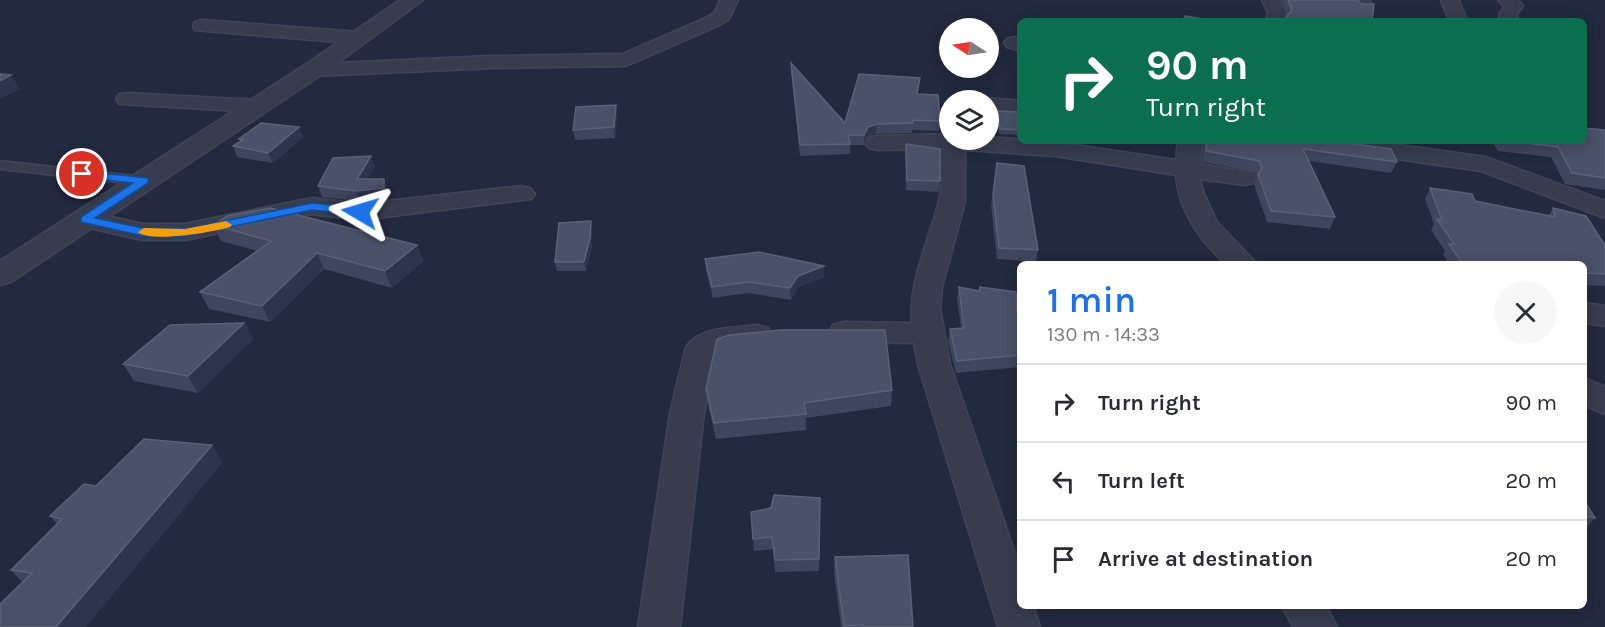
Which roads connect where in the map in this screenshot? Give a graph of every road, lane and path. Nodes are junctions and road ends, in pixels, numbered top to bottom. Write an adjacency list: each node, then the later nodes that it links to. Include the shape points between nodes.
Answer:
1 (413, 0): 10 (street)
2 (729, 0): 11 (street, via 723,15 714,21 626,60)
3 (1272, 0): 6 (street)
4 (1450, 0): 7 (street)
5 (1508, 0): 8 (street, via 1514,6)
6 (1276, 18)
7 (1457, 18)
8 (1509, 18)
9 (201, 26): 10 (street)
10 (359, 38): 11 (street)
11 (313, 70): 14 (street)
12 (127, 99): 14 (street)
13 (999, 105): 15 (street)
14 (257, 106): 27 (street)
15 (1017, 108)
16 (939, 141): 17 (street)
17 (877, 143)
18 (1190, 144): 25 (street)
19 (1341, 144): 23 (street)
20 (1475, 144): 23 (street)
21 (999, 145): 25 (street)
22 (953, 150): 37 (street, via 952,202 925,308)
23 (1486, 164): 29 (street)
24 (0, 165): 27 (lane)
25 (1188, 170): 26 (street); 31 (street, via 1188,187 1198,213 1216,239)
26 (1244, 178)
27 (144, 181): 30 (street)
28 (522, 194): 30 (street, via 360,212 312,206 185,232 143,232)
29 (1605, 210)
30 (85, 219): 32 (street)
31 (1240, 261)
32 (0, 275)
33 (1587, 313): 34 (street)
34 (1605, 316)
35 (814, 331): 37 (street)
36 (781, 333): 41 (street, via 720,340 702,347 687,413)
37 (928, 333): 42 (street, via 934,364)
38 (1587, 392): 39 (street)
39 (1605, 402)
40 (1305, 609): 43 (street)
41 (659, 627)
42 (1019, 627)
43 (1316, 627)

